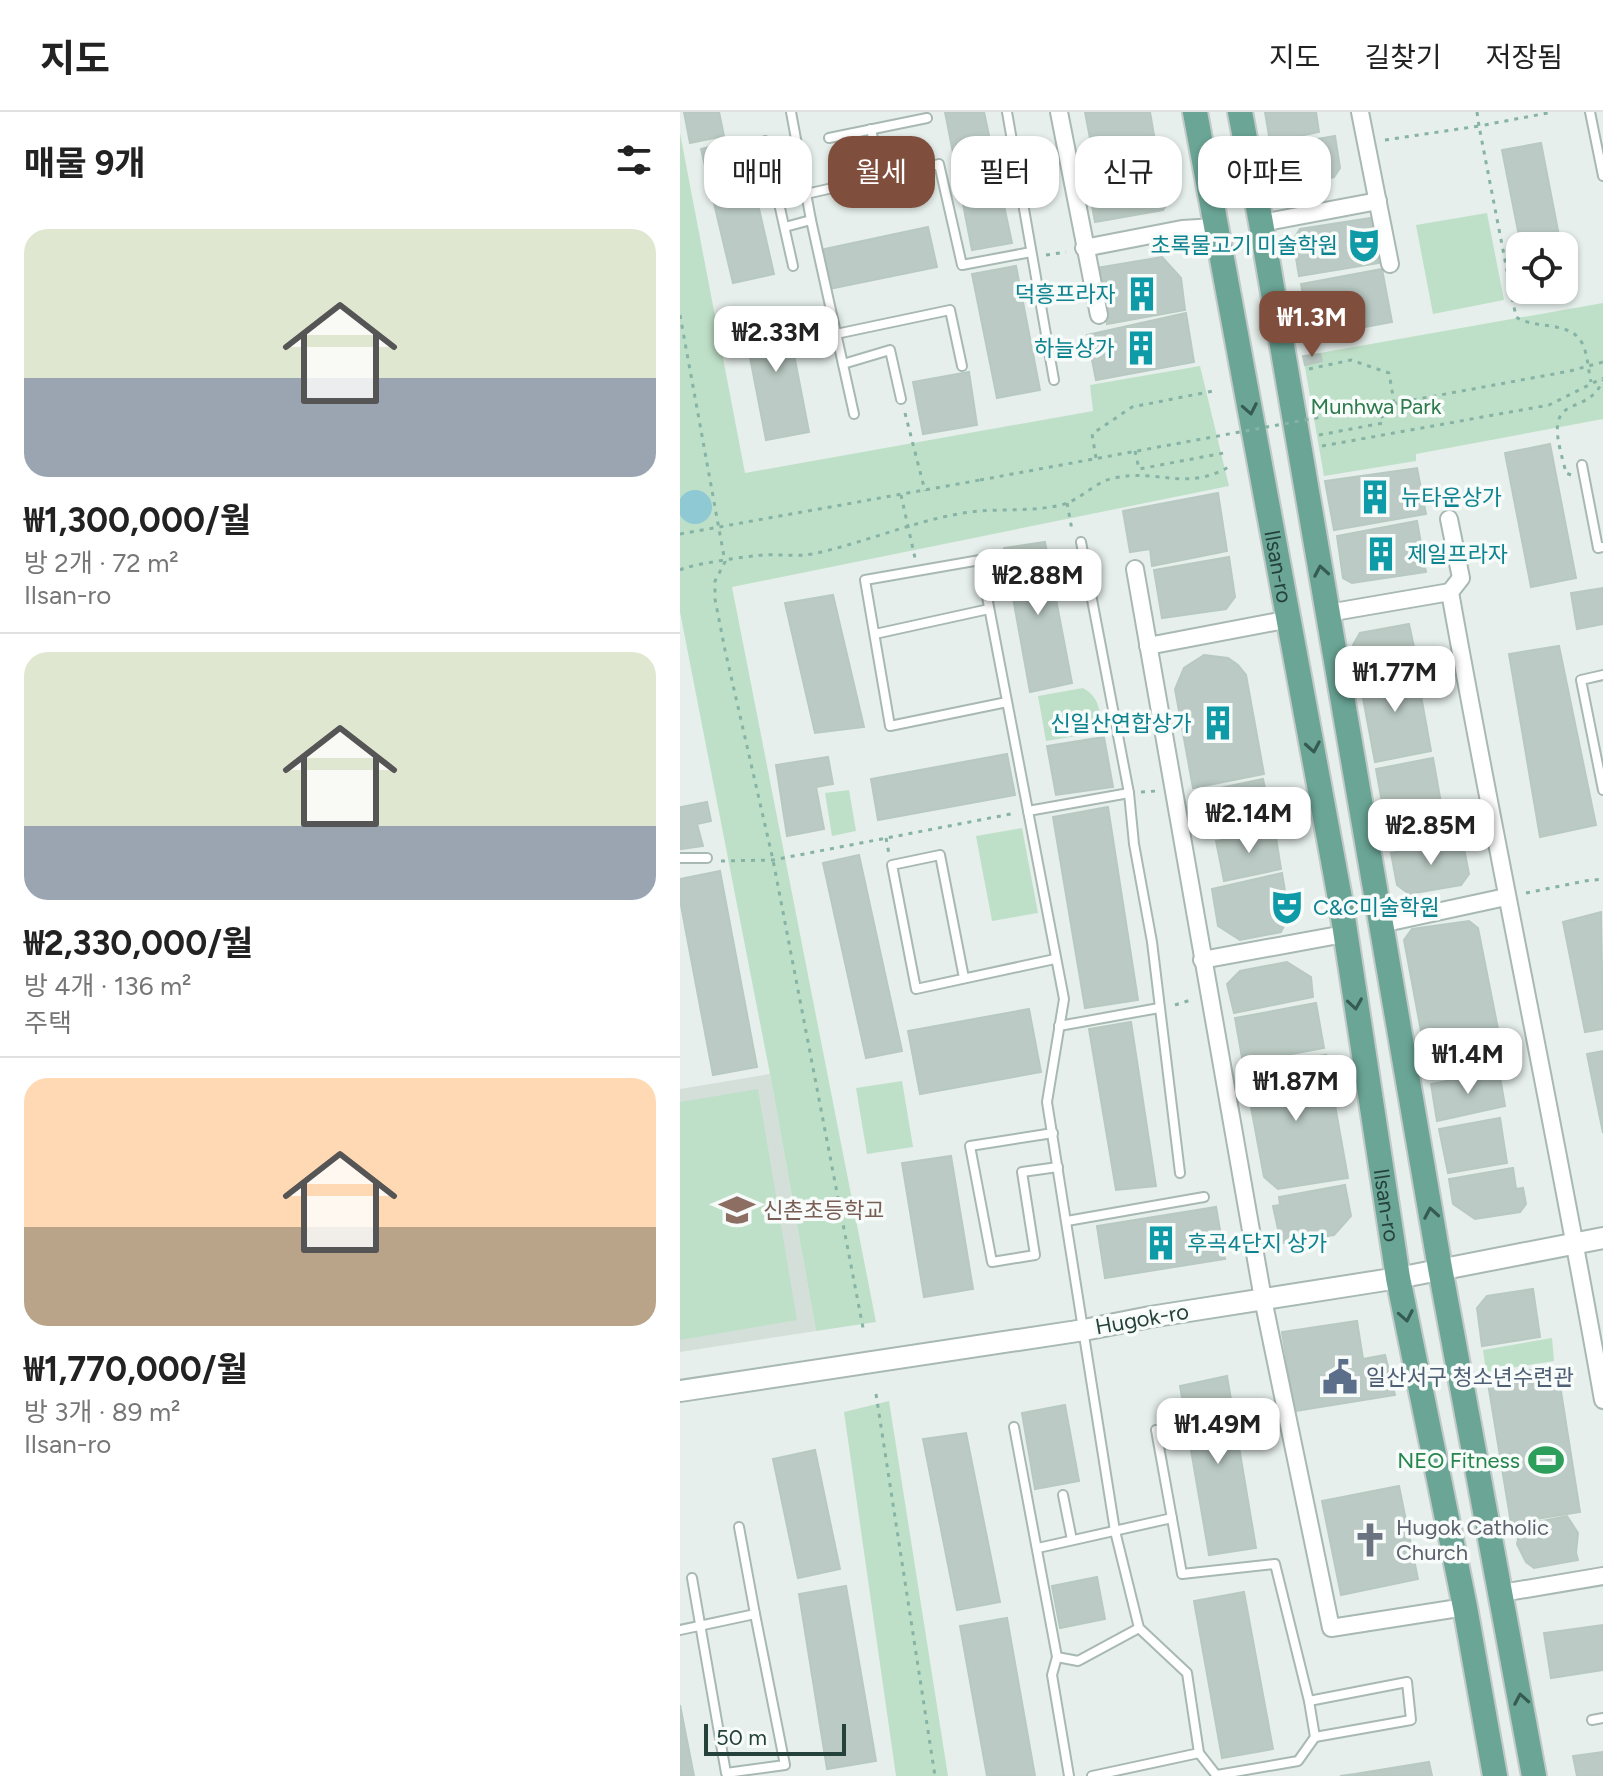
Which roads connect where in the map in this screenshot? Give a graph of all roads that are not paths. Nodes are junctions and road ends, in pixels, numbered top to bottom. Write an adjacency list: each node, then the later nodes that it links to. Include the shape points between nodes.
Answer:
1 (791, 112): 10 (lane)
2 (1007, 112): 23 (lane)
3 (1059, 112): 22 (street)
4 (1195, 112): 21 (main road, Ilsan-ro)
5 (1240, 112): 19 (main road, Ilsan-ro)
6 (1360, 112): 15 (street)
7 (1590, 112): 14 (lane)
8 (927, 118): 9 (lane)
9 (871, 129): 11 (lane); 12 (lane)
10 (795, 136)
11 (838, 136)
12 (873, 136)
13 (935, 165): 23 (lane, via 939,164 962,265)
14 (1603, 176)
15 (1378, 201): 19 (street); 24 (street)
16 (781, 208): 20 (lane)
17 (809, 208): 18 (lane)
18 (811, 220): 20 (lane); 27 (lane)
19 (1261, 223): 40 (main road, Ilsan-ro, one-way to 19)
20 (785, 227): 25 (lane)
21 (1216, 227): 22 (street); 41 (main road, Ilsan-ro, one-way to 41)
22 (1084, 248): 26 (street)
23 (1031, 252): 30 (lane)
24 (1390, 264)
25 (793, 266)
26 (1099, 315)
27 (836, 334): 28 (lane); 29 (lane, via 950,310)
28 (843, 364): 31 (lane, via 890,350); 32 (lane)
29 (962, 366)
30 (1054, 380)
31 (901, 399)
32 (854, 414)
33 (1582, 469): 36 (lane, via 1598,548)
34 (1449, 519): 38 (street, via 1461,578)
35 (1081, 542): 47 (lane)
36 (1603, 547)
37 (1135, 569): 43 (street)
38 (1450, 592): 40 (street); 51 (street)
39 (989, 609): 42 (lane); 42 (lane, via 980,560 865,580); 45 (lane)
40 (1328, 613): 52 (main road, Ilsan-ro)
41 (1290, 619): 43 (street); 53 (main road, Ilsan-ro, one-way to 53)
42 (875, 634): 45 (lane, via 890,726)
43 (1148, 646): 55 (street)
44 (1603, 675): 46 (lane, via 1581,680)
45 (1007, 702): 48 (lane)
46 (1603, 790)
47 (1129, 793): 48 (lane); 57 (lane)
48 (1028, 811): 54 (lane)
49 (680, 858): 50 (lane)
50 (707, 858)
51 (1506, 897): 52 (street); 65 (street)
52 (1381, 924): 66 (main road, Ilsan-ro, one-way to 52)
53 (1344, 934): 55 (street); 67 (main road, Ilsan-ro, one-way to 67)
54 (1055, 959): 56 (lane); 58 (lane, via 1064,999)
55 (1202, 960): 68 (street)
56 (964, 978): 56 (lane, via 916,989 892,865 940,855)
57 (1159, 1008): 58 (lane); 61 (lane)
58 (1059, 1026): 59 (lane, via 1047,1102)
59 (1053, 1133): 60 (lane); 60 (lane, via 970,1146 992,1262 1035,1255 1022,1172)
60 (1058, 1167): 63 (lane)
61 (1180, 1173)
62 (1204, 1197): 63 (lane)
63 (1067, 1221): 69 (lane)
64 (1603, 1238): 65 (street, Hugok-ro)
65 (1575, 1243): 66 (street, Hugok-ro); 71 (street)
66 (1440, 1268): 67 (street, Hugok-ro); 82 (main road, Ilsan-ro)
67 (1398, 1278): 68 (street, Hugok-ro); 83 (main road, Ilsan-ro, one-way to 83)
68 (1263, 1299): 69 (street, Hugok-ro); 83 (street, via 1331,1628)
69 (1084, 1330): 70 (street, Hugok-ro); 77 (lane)
70 (680, 1391)
71 (1603, 1400)
72 (1014, 1427): 79 (lane)
73 (1156, 1430): 75 (lane)
74 (1063, 1495): 78 (lane)
75 (1172, 1518): 77 (lane); 89 (lane, via 1182,1574 1275,1564)
76 (739, 1527): 84 (lane)
77 (1115, 1531): 78 (lane); 86 (lane)
78 (1072, 1540): 79 (lane)
79 (1038, 1548): 88 (lane)
80 (1603, 1576): 82 (street)
81 (692, 1578): 85 (lane)
82 (1502, 1593): 98 (main road, Ilsan-ro, one-way to 82)
83 (1465, 1607): 97 (main road, Ilsan-ro)
84 (755, 1614): 85 (lane); 85 (lane, via 785,1765 726,1773)
85 (700, 1626): 87 (lane)
86 (1139, 1628): 88 (lane, via 1078,1661); 93 (lane, via 1187,1673)
87 (680, 1630)
88 (1057, 1657): 94 (lane, via 1052,1675)
89 (1309, 1701): 92 (lane); 92 (lane, via 1407,1682 1411,1720)
90 (1603, 1718): 91 (lane)
91 (1592, 1720)
92 (1315, 1737): 96 (lane, via 1298,1761)
93 (1199, 1753): 95 (lane); 96 (lane)
94 (1069, 1776)
95 (1092, 1776)
96 (1217, 1776)
97 (1495, 1776)
98 (1534, 1776)

